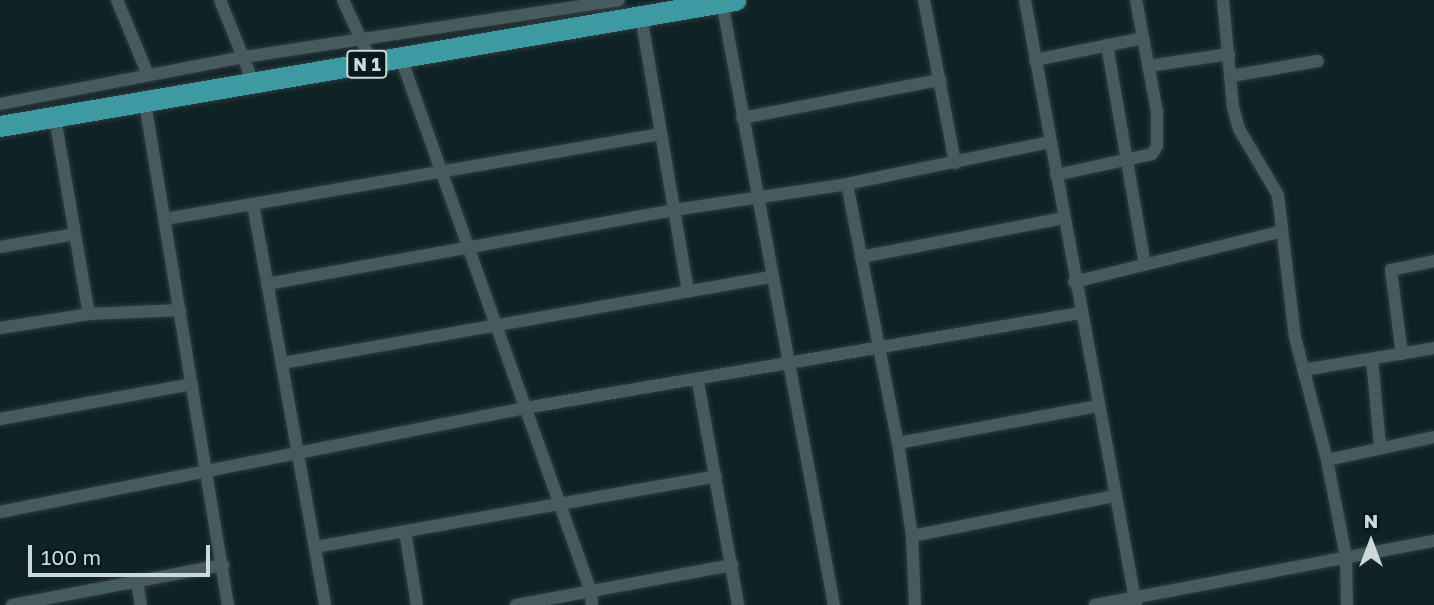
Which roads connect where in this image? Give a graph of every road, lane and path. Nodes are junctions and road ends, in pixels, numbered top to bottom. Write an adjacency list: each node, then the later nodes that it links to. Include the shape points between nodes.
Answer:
1 (117, 0): 21 (street)
2 (220, 0): 15 (street)
3 (343, 0): 12 (street)
4 (619, 0): 12 (street)
5 (924, 0): 23 (street)
6 (1024, 0): 17 (street)
7 (1136, 0): 11 (street)
8 (1223, 0): 14 (street)
9 (728, 1): 10 (highway, N 1); 28 (street)
10 (641, 16): 16 (highway, N 1); 30 (street)
11 (1143, 38): 13 (street); 20 (street)
12 (361, 39): 15 (street); 19 (street)
13 (1107, 45): 17 (street); 32 (street)
14 (1229, 54): 20 (street); 22 (street)
15 (244, 58): 21 (street); 24 (street)
16 (401, 58): 19 (highway, N 1); 34 (street)
17 (1035, 60): 31 (street)
18 (1318, 61): 22 (street)
19 (372, 63): 24 (highway, N 1)
20 (1148, 66): 32 (street, via 1157,146 1152,154)
21 (148, 75): 25 (street)
22 (1231, 76): 42 (street, via 1239,130 1278,195)
23 (940, 80): 28 (street); 33 (street)
24 (254, 84): 26 (highway, N 1)
25 (0, 103)
26 (145, 103): 27 (highway, N 1); 41 (street)
27 (55, 118): 29 (highway, N 1); 43 (street)
28 (742, 118): 37 (street)
29 (0, 125)
30 (660, 134): 34 (street); 39 (street)
31 (1050, 142): 33 (street); 35 (street)
32 (1130, 159): 35 (street); 48 (street)
33 (955, 163): 36 (street)
34 (441, 172): 38 (street); 45 (street)
35 (1056, 175): 40 (street)
36 (847, 184): 37 (street); 46 (street)
37 (755, 197): 39 (street); 49 (street)
38 (253, 204): 41 (street); 51 (street)
39 (674, 210): 45 (street); 52 (street)
40 (1063, 218): 46 (street); 50 (street)
41 (164, 219): 53 (street)
42 (1279, 232): 48 (street); 64 (street)
43 (75, 234): 44 (street); 55 (street)
44 (0, 247)
45 (468, 248): 51 (street); 56 (street)
46 (862, 257): 59 (street)
47 (1434, 261): 60 (street, via 1391,270)
48 (1145, 265): 50 (street)
49 (770, 277): 52 (street); 63 (street)
50 (1074, 282): 54 (street)
51 (267, 284): 62 (street)
52 (688, 291): 56 (street)
53 (180, 310): 55 (street); 66 (street)
54 (1080, 313): 59 (street); 67 (street)
55 (89, 314): 57 (street)
56 (497, 327): 62 (street); 68 (street)
57 (0, 328)
58 (1434, 348): 60 (street)
59 (880, 350): 63 (street); 71 (street)
60 (1402, 354): 61 (street)
61 (1372, 359): 64 (street); 72 (street)
62 (282, 363): 73 (street)
63 (787, 364): 65 (street); 97 (street)
64 (1303, 370): 74 (street)
65 (698, 382): 68 (street); 76 (street)
66 (192, 384): 69 (street); 75 (street)
67 (1097, 406): 71 (street); 77 (street)
68 (525, 408): 73 (street); 78 (street)
69 (0, 419)
70 (1434, 437): 72 (street)
71 (898, 443): 81 (street)
72 (1380, 446): 74 (street)
73 (298, 453): 75 (street); 83 (street)
74 (1327, 460): 84 (street)
75 (207, 471): 79 (street); 85 (street)
76 (716, 476): 78 (street); 86 (street)
77 (1114, 496): 81 (street); 89 (street)
78 (560, 505): 80 (street); 88 (street)
79 (0, 512)
80 (404, 531): 83 (street); 94 (street)
81 (912, 536): 98 (street)
82 (1434, 541): 84 (street)
83 (315, 547): 93 (street)
84 (1346, 557): 89 (street); 100 (street)
85 (223, 565): 87 (street); 92 (street)
86 (732, 565): 88 (street); 96 (street)
87 (137, 581): 90 (street); 91 (street)
88 (591, 599): 95 (street)
89 (1134, 600): 99 (street)
90 (12, 605)
91 (141, 605)
92 (228, 605)
93 (325, 605)
94 (417, 605)
95 (516, 605)
96 (738, 605)
97 (834, 605)
98 (915, 605)
99 (1095, 605)
100 (1347, 605)

